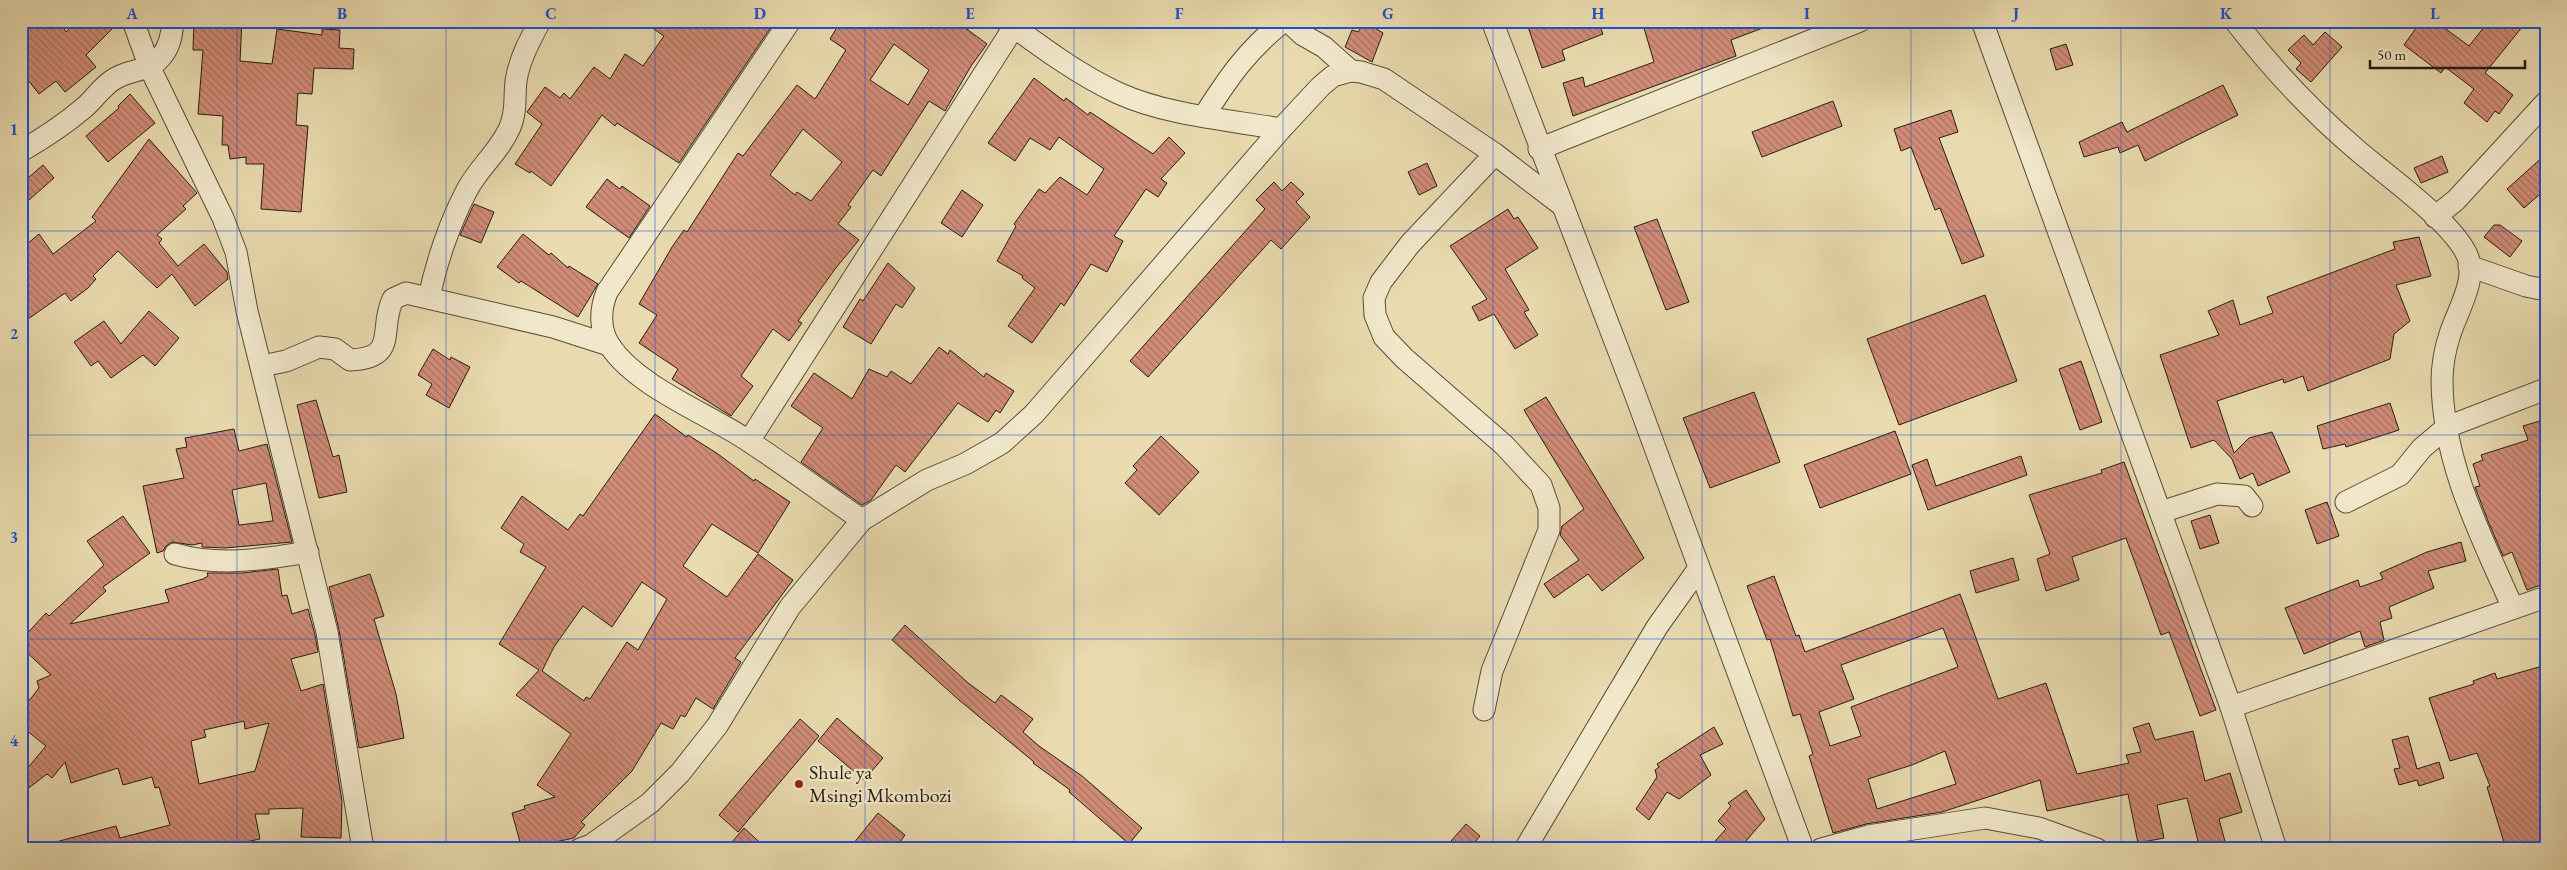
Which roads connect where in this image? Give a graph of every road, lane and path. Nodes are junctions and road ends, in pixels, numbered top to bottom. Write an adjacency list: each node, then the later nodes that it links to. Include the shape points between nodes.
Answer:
1 (133, 21): 12 (street)
2 (173, 21): 12 (street, via 168,46)
3 (540, 21): 24 (street, via 519,68 516,105 510,126 498,150 468,189 449,234)
4 (790, 21): 25 (street, via 607,292 602,306 602,325)
5 (1284, 21): 15 (street, via 1261,39 1231,73)
6 (1288, 21): 13 (street)
7 (1492, 21): 17 (street)
8 (1860, 21): 17 (street)
9 (1982, 21): 32 (street)
10 (2235, 21): 21 (street, via 2303,103)
11 (1010, 24): 15 (street, via 1082,74 1119,93 1150,104); 29 (street)
12 (150, 68): 18 (street, via 117,77 48,136); 26 (street, via 223,218 236,252)
13 (1351, 71): 16 (street, via 1333,76); 19 (street, via 1384,79)
14 (2546, 102): 21 (street, via 2456,200)
15 (1204, 116): 16 (street)
16 (1281, 129): 33 (street, via 1034,414 1002,444 926,480)
17 (1539, 149): 20 (street)
18 (21, 151)
19 (1495, 154): 20 (street); 40 (street, via 1410,244 1381,282 1374,298 1375,315 1384,337 1504,445 1541,485 1549,508 1549,530 1495,663)
20 (1563, 206): 36 (street)
21 (2435, 217): 22 (street, via 2466,252)
22 (2469, 266): 23 (street); 28 (street, via 2469,284 2444,355 2442,382)
23 (2546, 290)
24 (429, 298): 25 (street, via 553,327); 26 (street, via 406,293 393,298 382,348 372,357 350,360 335,349 319,347 286,361)
25 (609, 345): 29 (street, via 622,362 643,378)
26 (262, 366): 34 (street)
27 (2546, 389): 28 (street)
28 (2447, 428): 30 (street, via 2422,448 2400,475); 38 (street, via 2454,465 2470,512)
29 (749, 441): 33 (street)
30 (2346, 502)
31 (2252, 506): 32 (street, via 2244,496 2232,493 2217,494)
32 (2161, 512): 39 (street)
33 (862, 520): 42 (street, via 790,607 718,726 680,773 650,803 591,845)
34 (308, 552): 35 (street, via 231,561); 41 (street, via 329,641)
35 (175, 554)
36 (1699, 568): 43 (street, via 1657,627); 44 (street)
37 (2546, 597): 38 (street)
38 (2513, 608): 39 (street)
39 (2231, 707): 47 (street)
40 (1484, 710)
41 (363, 849)
42 (580, 849)
43 (1525, 849)
44 (1803, 849)
45 (1821, 849): 46 (street, via 1868,836 1985,818 2039,828)
46 (2097, 849)
47 (2276, 849)

